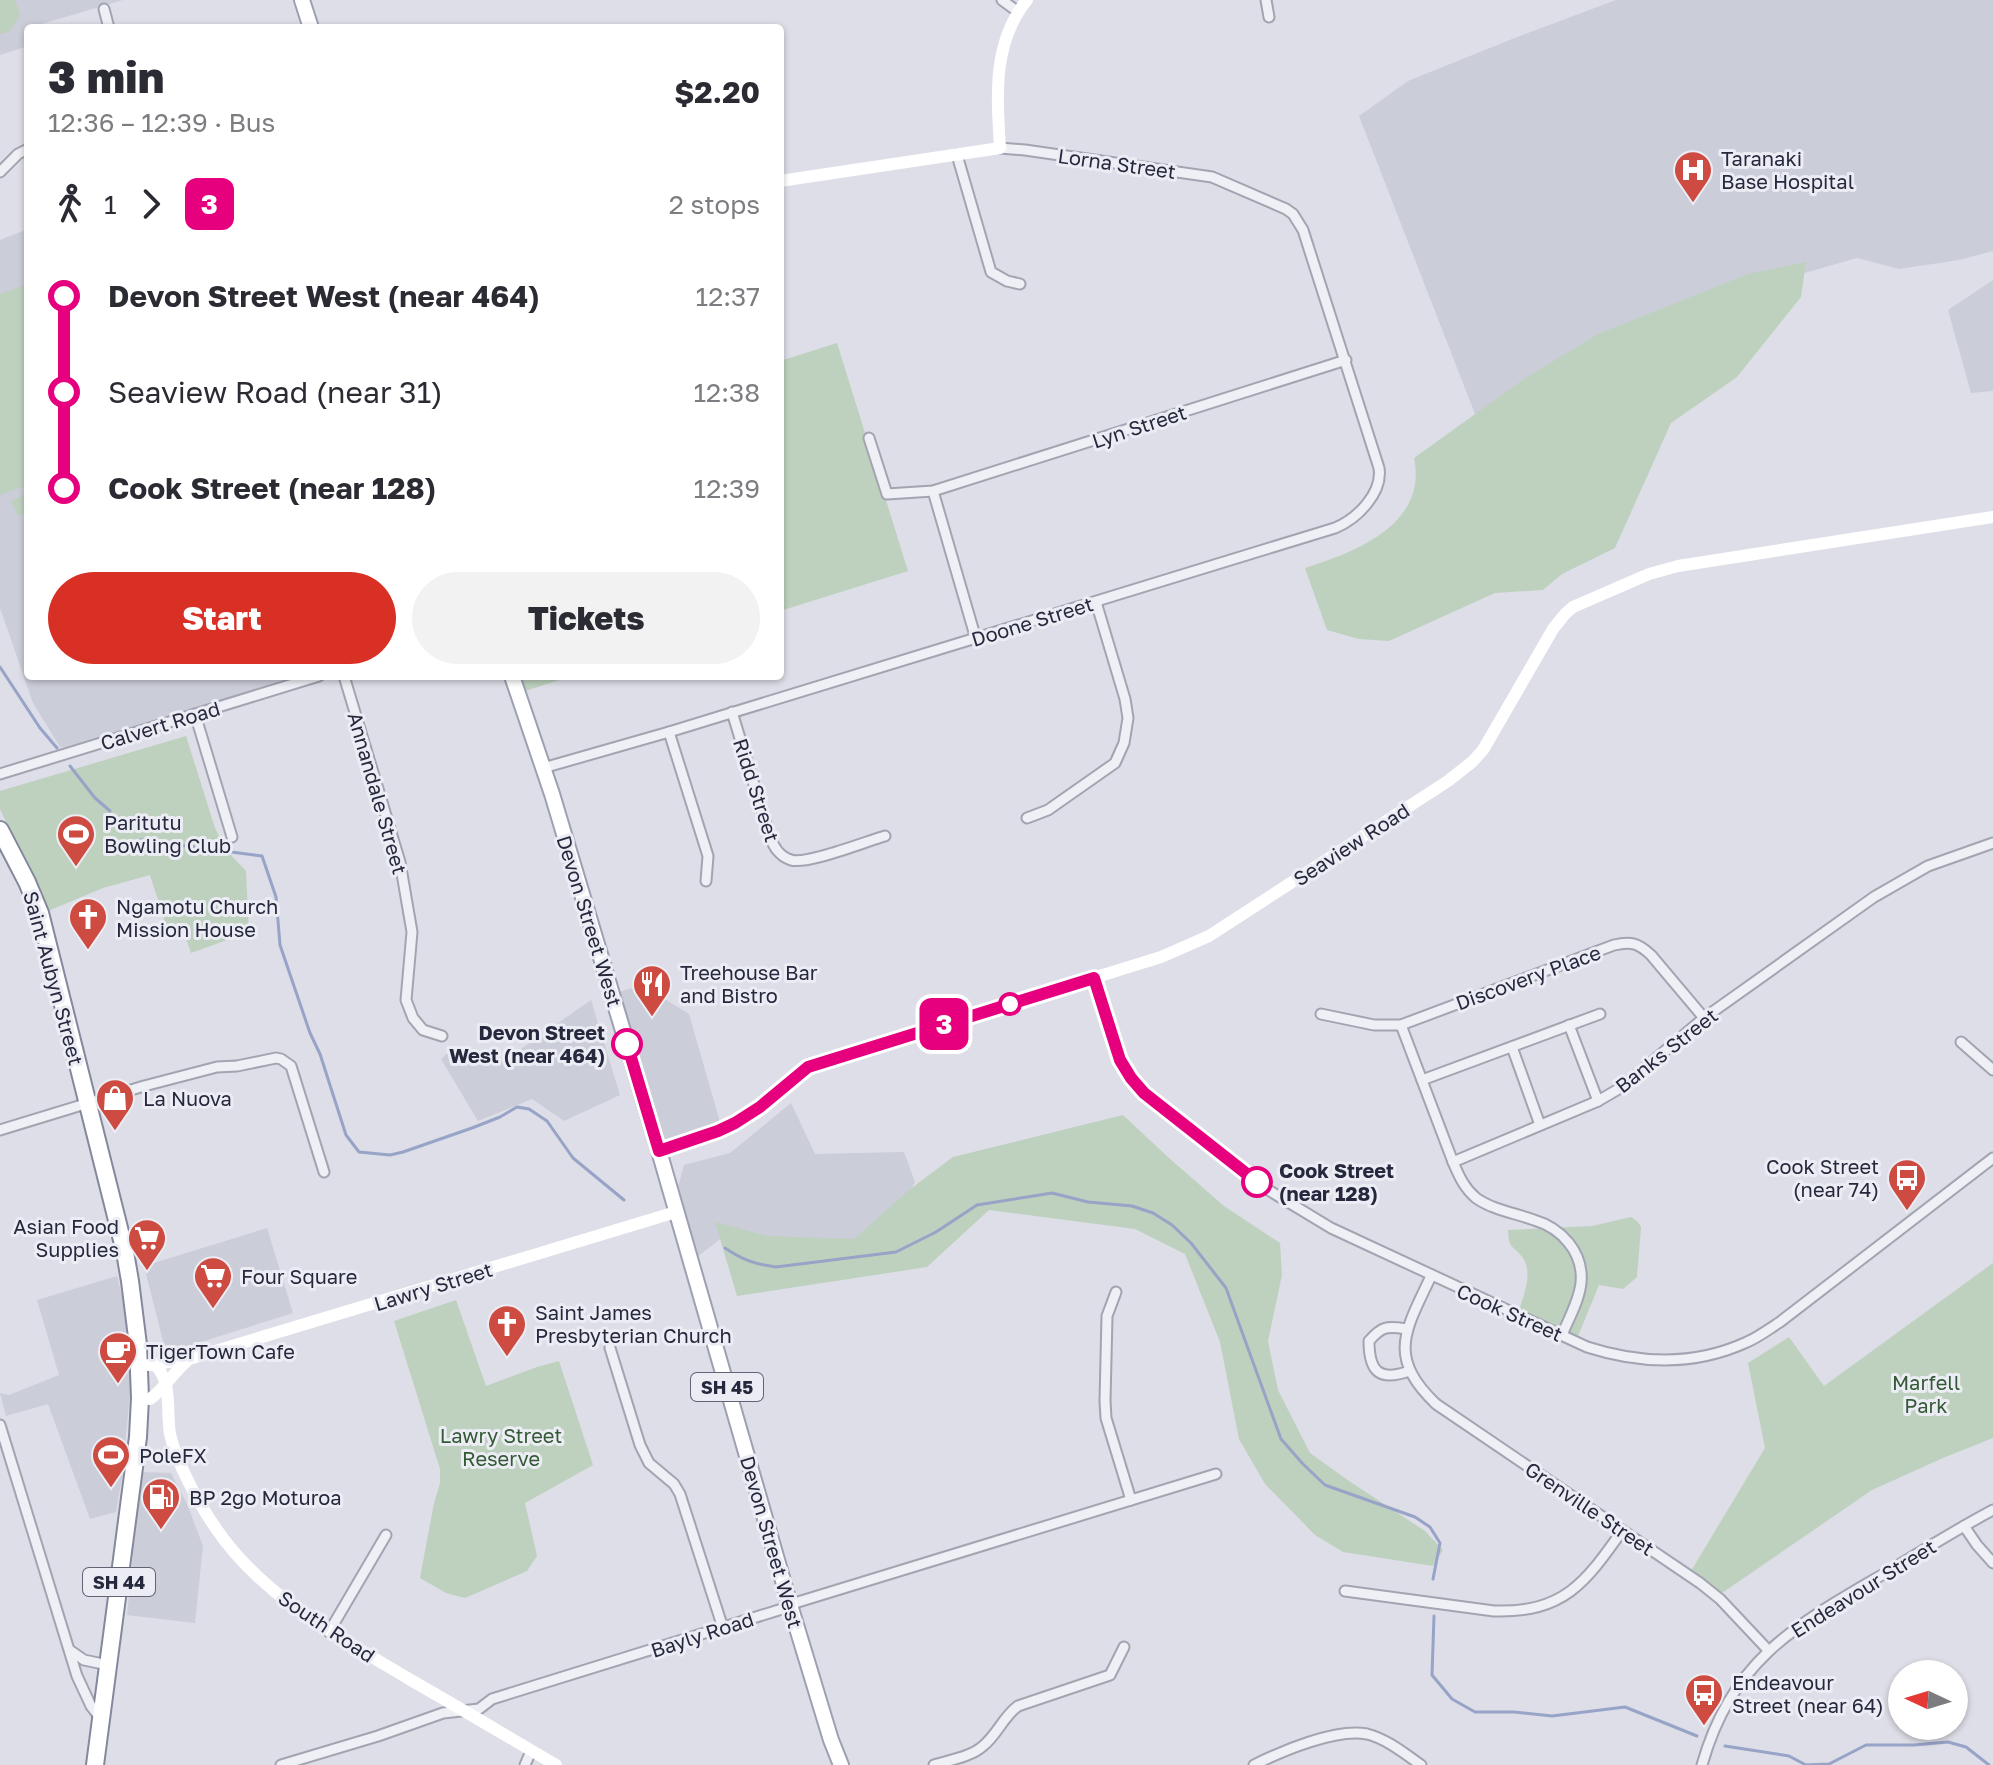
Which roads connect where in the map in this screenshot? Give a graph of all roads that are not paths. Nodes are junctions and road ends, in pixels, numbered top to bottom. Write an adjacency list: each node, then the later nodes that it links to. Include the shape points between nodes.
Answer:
1 (302, 0): 9 (main road)
2 (1002, 0): 6 (street)
3 (1027, 0): 6 (street)
4 (1266, 0): 7 (street)
5 (104, 9): 8 (street)
6 (1017, 11): 10 (street, via 999,66)
7 (1269, 17)
8 (108, 24)
9 (310, 24)
10 (1000, 148): 12 (street, Lorna Street); 16 (street, Lorna Street, via 1212,177 1286,209 1303,230)
11 (24, 151): 13 (street)
12 (957, 155): 14 (street, Lorna Street); 15 (street, via 991,272)
13 (0, 172)
14 (784, 180)
15 (1020, 284)
16 (1346, 360): 18 (street, Lyn Street); 20 (street, Doone Street, via 1380,474 1376,489 1358,512 1335,528)
17 (869, 438): 18 (street, Lyn Street, via 887,494)
18 (933, 491): 21 (street)
19 (1993, 517): 36 (street, Seaview Road, via 1678,566 1573,607 1553,629 1483,750 1460,773 1209,936)
20 (1096, 602): 21 (street, Doone Street); 30 (street, via 1125,699 1124,743 1115,763 1048,810)
21 (976, 639): 25 (street, Doone Street)
22 (306, 680): 26 (street, Calvert Road)
23 (345, 680): 42 (street, Annandale Street, via 400,862 412,932 406,1000 423,1030)
24 (513, 680): 28 (main road, Devon Street West / SH 45)
25 (732, 712): 27 (street, Doone Street); 32 (street, Ridd Street, via 770,837 781,855 807,860)
26 (195, 714): 29 (street, Calvert Road); 33 (street)
27 (669, 732): 28 (street, Doone Street); 35 (street, via 708,856)
28 (543, 768): 51 (main road, Devon Street West / SH 45)
29 (0, 774)
30 (1027, 818)
31 (0, 830): 48 (highway, Saint Aubyn Street / SH 44, via 40,913)
32 (885, 836)
33 (232, 837)
34 (1993, 843): 39 (street, Banks Street, via 1902,880)
35 (706, 881)
36 (1094, 978): 51 (street, Seaview Road, via 808,1067 735,1123); 56 (street, Cook Street, via 1120,1060 1144,1093 1304,1214)
37 (1321, 1014): 40 (street, Discovery Place)
38 (1600, 1014): 41 (street)
39 (1704, 1018): 40 (street, Discovery Place, via 1651,955 1633,942); 47 (street, Banks Street)
40 (1401, 1025): 46 (street)
41 (1569, 1025): 44 (street); 47 (street)
42 (442, 1036)
43 (1961, 1042): 45 (street)
44 (1512, 1047): 46 (street); 49 (street)
45 (1993, 1070)
46 (1422, 1080): 53 (street)
47 (1598, 1101): 49 (street, Banks Street)
48 (88, 1104): 50 (street); 54 (street, via 217,1067 281,1059 291,1066); 62 (highway, Saint Aubyn Street / SH 44)
49 (1540, 1125): 53 (street, Banks Street)
50 (0, 1130)
51 (659, 1151): 55 (main road, Devon Street West / SH 45)
52 (1993, 1158): 59 (street, Cook Street, via 1780,1322 1727,1351 1668,1361 1639,1359 1587,1347)
53 (1453, 1162): 59 (street, via 1463,1184 1480,1201 1551,1226 1573,1248 1582,1281)
54 (324, 1172)
55 (676, 1212): 61 (street, Lawry Street); 76 (main road, Devon Street West / SH 45)
56 (1431, 1276): 58 (street); 59 (street, Cook Street)
57 (1116, 1292): 69 (street, via 1107,1316 1106,1418)
58 (1406, 1329): 63 (street); 63 (street, via 1379,1329 1369,1341 1369,1356 1379,1374 1394,1377)
59 (1562, 1335)
60 (610, 1348): 77 (street, via 640,1445 649,1463 680,1494)
61 (189, 1359): 62 (street, Lawry Street); 64 (street, Lawry Street)
62 (147, 1365): 64 (street, South Road, via 160,1370); 65 (highway, SH 44)
63 (1409, 1371): 72 (street, Grenville Street, via 1436,1404)
64 (165, 1383): 65 (street, Lawry Street, via 154,1397); 66 (street, South Road)
65 (145, 1398): 66 (street, South Road, via 159,1405); 82 (highway, SH 44)
66 (169, 1421): 78 (street, South Road, via 185,1473 224,1540 266,1585)
67 (0, 1425): 80 (street)
68 (1216, 1474): 69 (street, Bayly Road)
69 (1131, 1500): 76 (street, Bayly Road)
70 (1993, 1510): 71 (street, Endeavour Street)
71 (1964, 1526): 74 (street); 81 (street, Endeavour Street, via 1810,1617)
72 (1622, 1531): 75 (street, via 1578,1587 1530,1609 1468,1608); 81 (street, Grenville Street, via 1720,1599)
73 (386, 1535): 78 (street)
74 (1993, 1563)
75 (1345, 1591)
76 (790, 1605): 77 (street, Bayly Road); 90 (main road, Devon Street West / SH 45)
77 (723, 1628): 83 (street, Bayly Road)
78 (329, 1632): 83 (street, South Road)
79 (1124, 1647): 91 (street, via 1110,1675 1018,1706 985,1745)
80 (69, 1648): 82 (street, via 84,1660); 84 (street, via 80,1685)
81 (1768, 1650): 94 (street, Endeavour Street, via 1724,1708)
82 (108, 1665): 84 (highway, SH 44)
83 (463, 1710): 85 (street, South Road); 87 (street, Bayly Road)
84 (101, 1719): 86 (highway, SH 44)
85 (531, 1751): 88 (street); 89 (street, South Road)
86 (95, 1765)
87 (281, 1765)
88 (525, 1765)
89 (556, 1765)
90 (841, 1765)
91 (934, 1765)
92 (1254, 1765): 93 (street, via 1324,1738 1354,1733 1381,1740)
93 (1421, 1765)
94 (1702, 1765)

